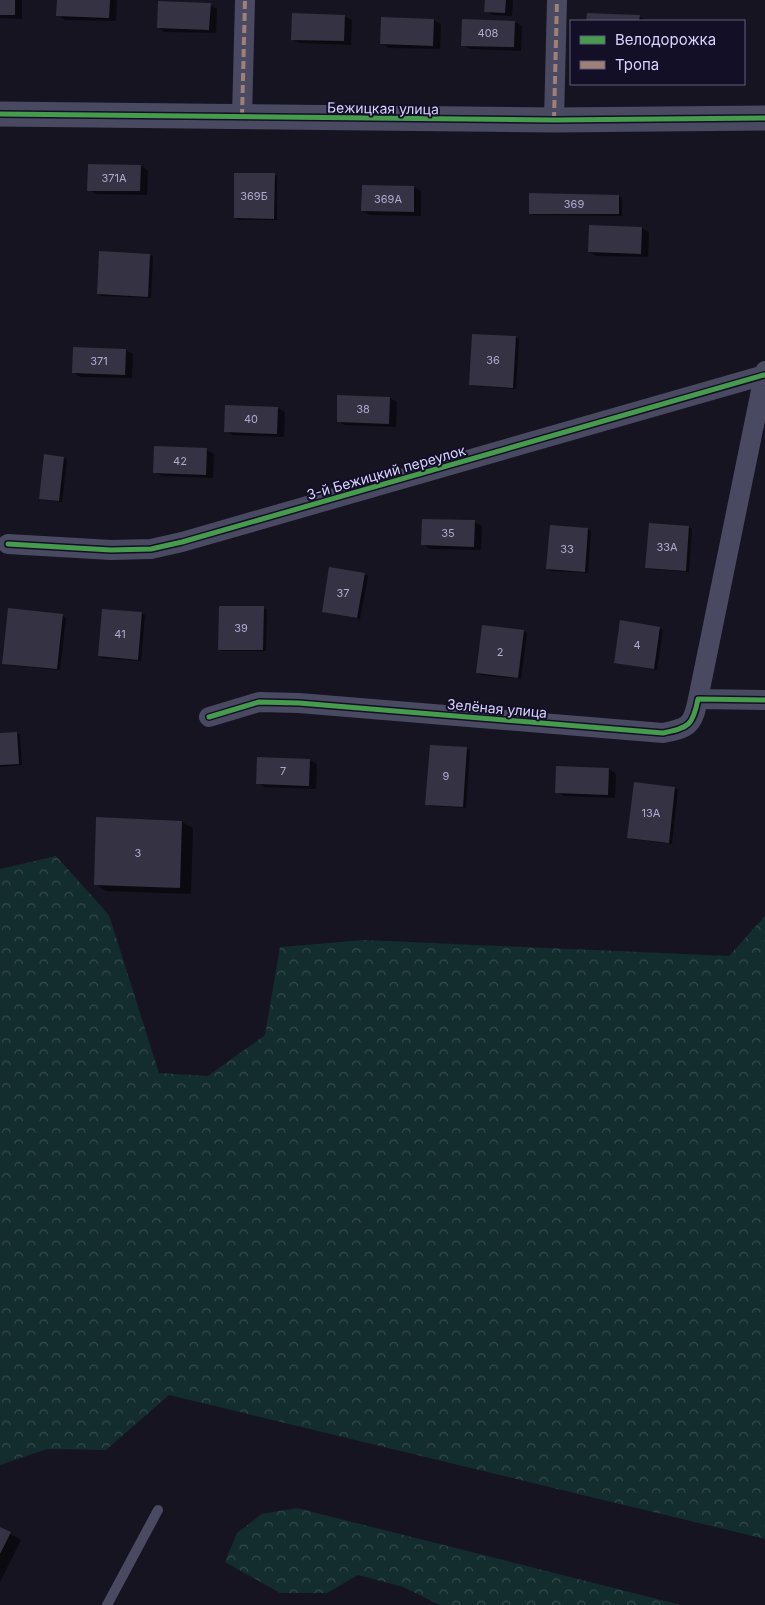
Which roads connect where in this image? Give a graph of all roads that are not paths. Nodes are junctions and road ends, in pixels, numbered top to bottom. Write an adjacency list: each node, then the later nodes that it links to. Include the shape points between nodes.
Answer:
1 (245, 0): 4 (street)
2 (557, 0): 6 (street)
3 (0, 114): 4 (street, Бежицкая улица)
4 (242, 117): 6 (street, Бежицкая улица)
5 (765, 118): 6 (street, Бежицкая улица)
6 (554, 120)
7 (764, 373): 8 (street, 3-й Бежицкий переулок, via 182,542 151,549 110,550); 9 (street, Зелёная улица)
8 (8, 544)
9 (698, 699): 10 (street); 11 (street, Зелёная улица, via 694,718 682,729 663,733 300,703 260,702)
10 (765, 700)
11 (209, 717)
12 (158, 1510): 13 (lane)
13 (107, 1605)

